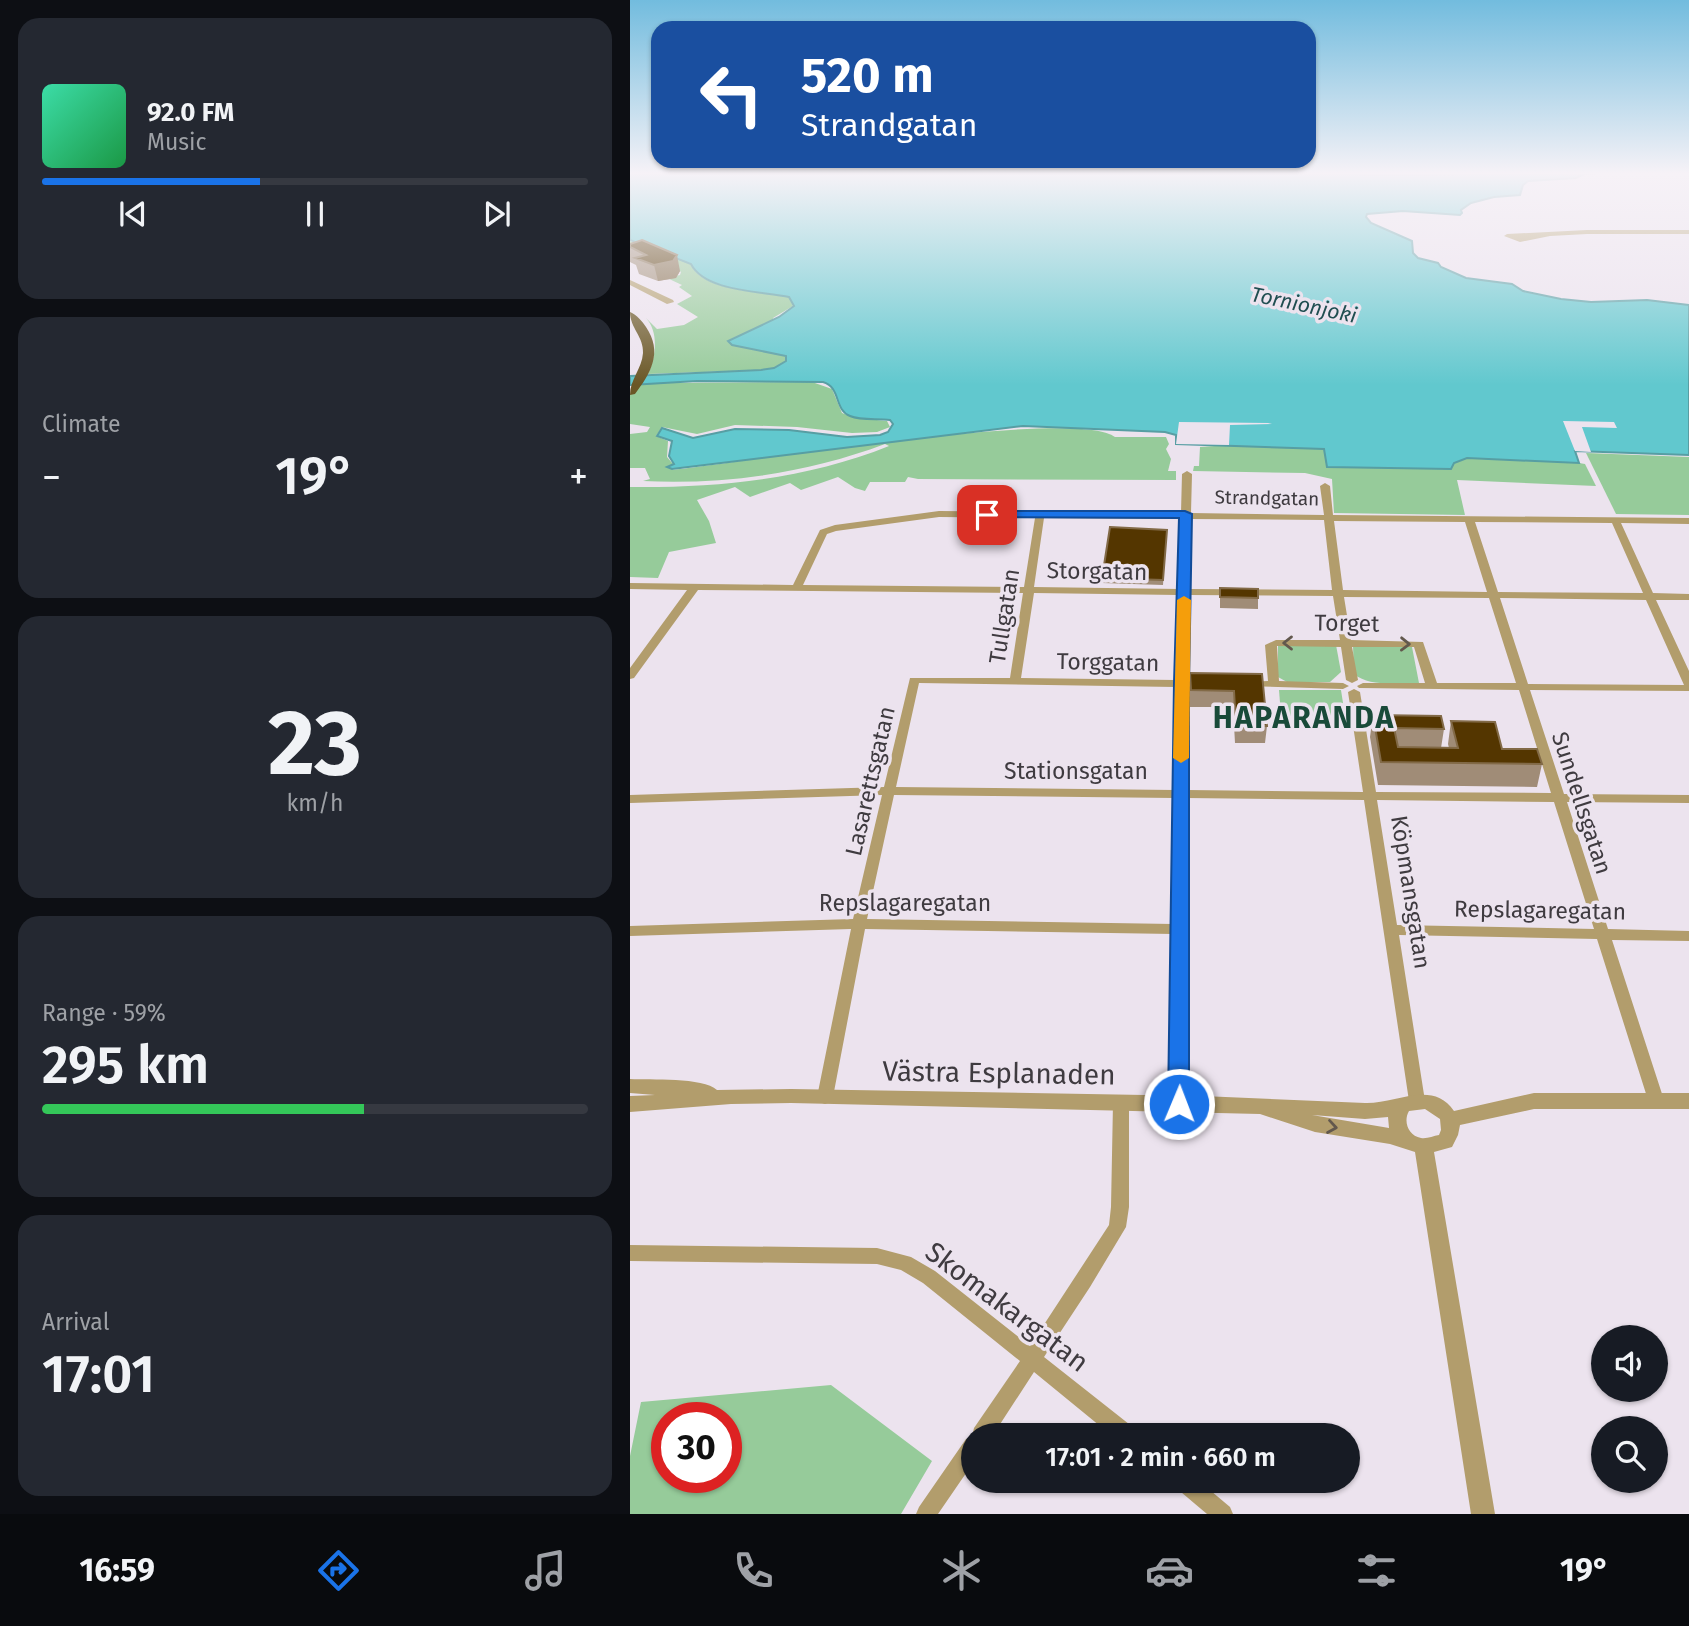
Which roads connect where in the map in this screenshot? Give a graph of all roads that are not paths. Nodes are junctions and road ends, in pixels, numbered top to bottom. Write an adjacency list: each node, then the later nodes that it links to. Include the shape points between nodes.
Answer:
1 (630, 282): 2 (street)
2 (670, 302)
3 (630, 316): 5 (highway, via 649,342)
4 (630, 328): 5 (highway, via 639,350)
5 (637, 372): 6 (highway)
6 (630, 391)
7 (1187, 474): 9 (street)
8 (1325, 486): 11 (street, Köpmansgatan)
9 (1185, 514): 10 (street, Strandgatan); 11 (street, Strandgatan); 19 (street)
10 (1040, 515): 17 (street, Strandgatan, via 913,516 830,529 819,537); 18 (street, Tullgatan)
11 (1328, 517): 12 (street, Strandgatan); 20 (street, Köpmansgatan)
12 (1469, 519): 13 (street, Strandgatan); 21 (street, Sundellsgatan)
13 (1615, 520): 14 (street, Strandgatan); 22 (street)
14 (1689, 521)
15 (630, 586): 16 (street, Storgatan)
16 (695, 586): 17 (street, Storgatan); 25 (street)
17 (797, 587): 18 (street, Storgatan)
18 (1028, 591): 19 (street, Storgatan); 27 (street, Tullgatan)
19 (1185, 593): 20 (street, Storgatan); 28 (street)
20 (1338, 594): 21 (street, Storgatan); 24 (street, Köpmansgatan)
21 (1492, 596): 22 (street, Storgatan); 35 (street, Sundellsgatan)
22 (1649, 597): 23 (street, Storgatan); 33 (street)
23 (1689, 597)
24 (1346, 643): 31 (street, Torget, one-way to 31, via 1271,645); 32 (street, Köpmansgatan); 34 (street, Torget, one-way to 34, via 1419,645)
25 (630, 676)
26 (914, 680): 27 (street, Torggatan); 36 (street, Lasarettsgatan)
27 (1015, 682): 28 (street, Torggatan)
28 (1181, 683): 29 (street, Torggatan); 37 (street)
29 (1221, 684)
30 (1234, 684): 31 (street)
31 (1274, 685): 32 (street)
32 (1353, 686): 34 (street); 38 (street, Köpmansgatan)
33 (1689, 686): 35 (street)
34 (1432, 687): 35 (street)
35 (1523, 688): 39 (street, Sundellsgatan)
36 (890, 791): 37 (street, Stationsgatan); 40 (street, Stationsgatan); 42 (street, Lasarettsgatan)
37 (1181, 793): 38 (street, Stationsgatan); 43 (street)
38 (1369, 795): 39 (street, Stationsgatan); 44 (street, Köpmansgatan)
39 (1559, 798): 41 (street, Stationsgatan); 46 (street, Sundellsgatan)
40 (630, 799)
41 (1689, 799)
42 (859, 924): 43 (street, Repslagaregatan); 45 (street, Repslagaregatan); 50 (street, Lasarettsgatan)
43 (1181, 929): 55 (street)
44 (1390, 930): 46 (street, Repslagaregatan); 56 (street, Köpmansgatan)
45 (630, 931)
46 (1602, 934): 47 (street, Repslagaregatan); 51 (street, Sundellsgatan)
47 (1689, 936)
48 (630, 1086): 49 (street, Västra Esplanaden, via 686,1088)
49 (731, 1097): 50 (street, Västra Esplanaden); 54 (street, Västra Esplanaden)
50 (825, 1097): 53 (street, Västra Esplanaden)
51 (1656, 1100): 52 (street); 58 (street, via 1524,1102)
52 (1689, 1101)
53 (1121, 1103): 55 (street, Västra Esplanaden); 61 (street, via 1117,1227)
54 (630, 1104)
55 (1179, 1104): 57 (street, Västra Esplanaden)
56 (1410, 1104): 57 (street, Västra Esplanaden, via 1378,1111); 58 (street, via 1438,1106); 59 (street, via 1396,1124)
57 (1267, 1109): 59 (street, Västra Esplanaden, one-way to 59, via 1315,1124)
58 (1450, 1120): 59 (street, via 1445,1141)
59 (1417, 1144): 68 (street)
60 (630, 1253): 61 (street, Skomakargatan, via 877,1256 905,1263)
61 (1033, 1359): 62 (street); 63 (street, Skomakargatan)
62 (989, 1423)
63 (1112, 1423)
64 (961, 1463): 66 (street)
65 (1198, 1493): 67 (street)
66 (926, 1514)
67 (1223, 1514)
68 (1483, 1514)

